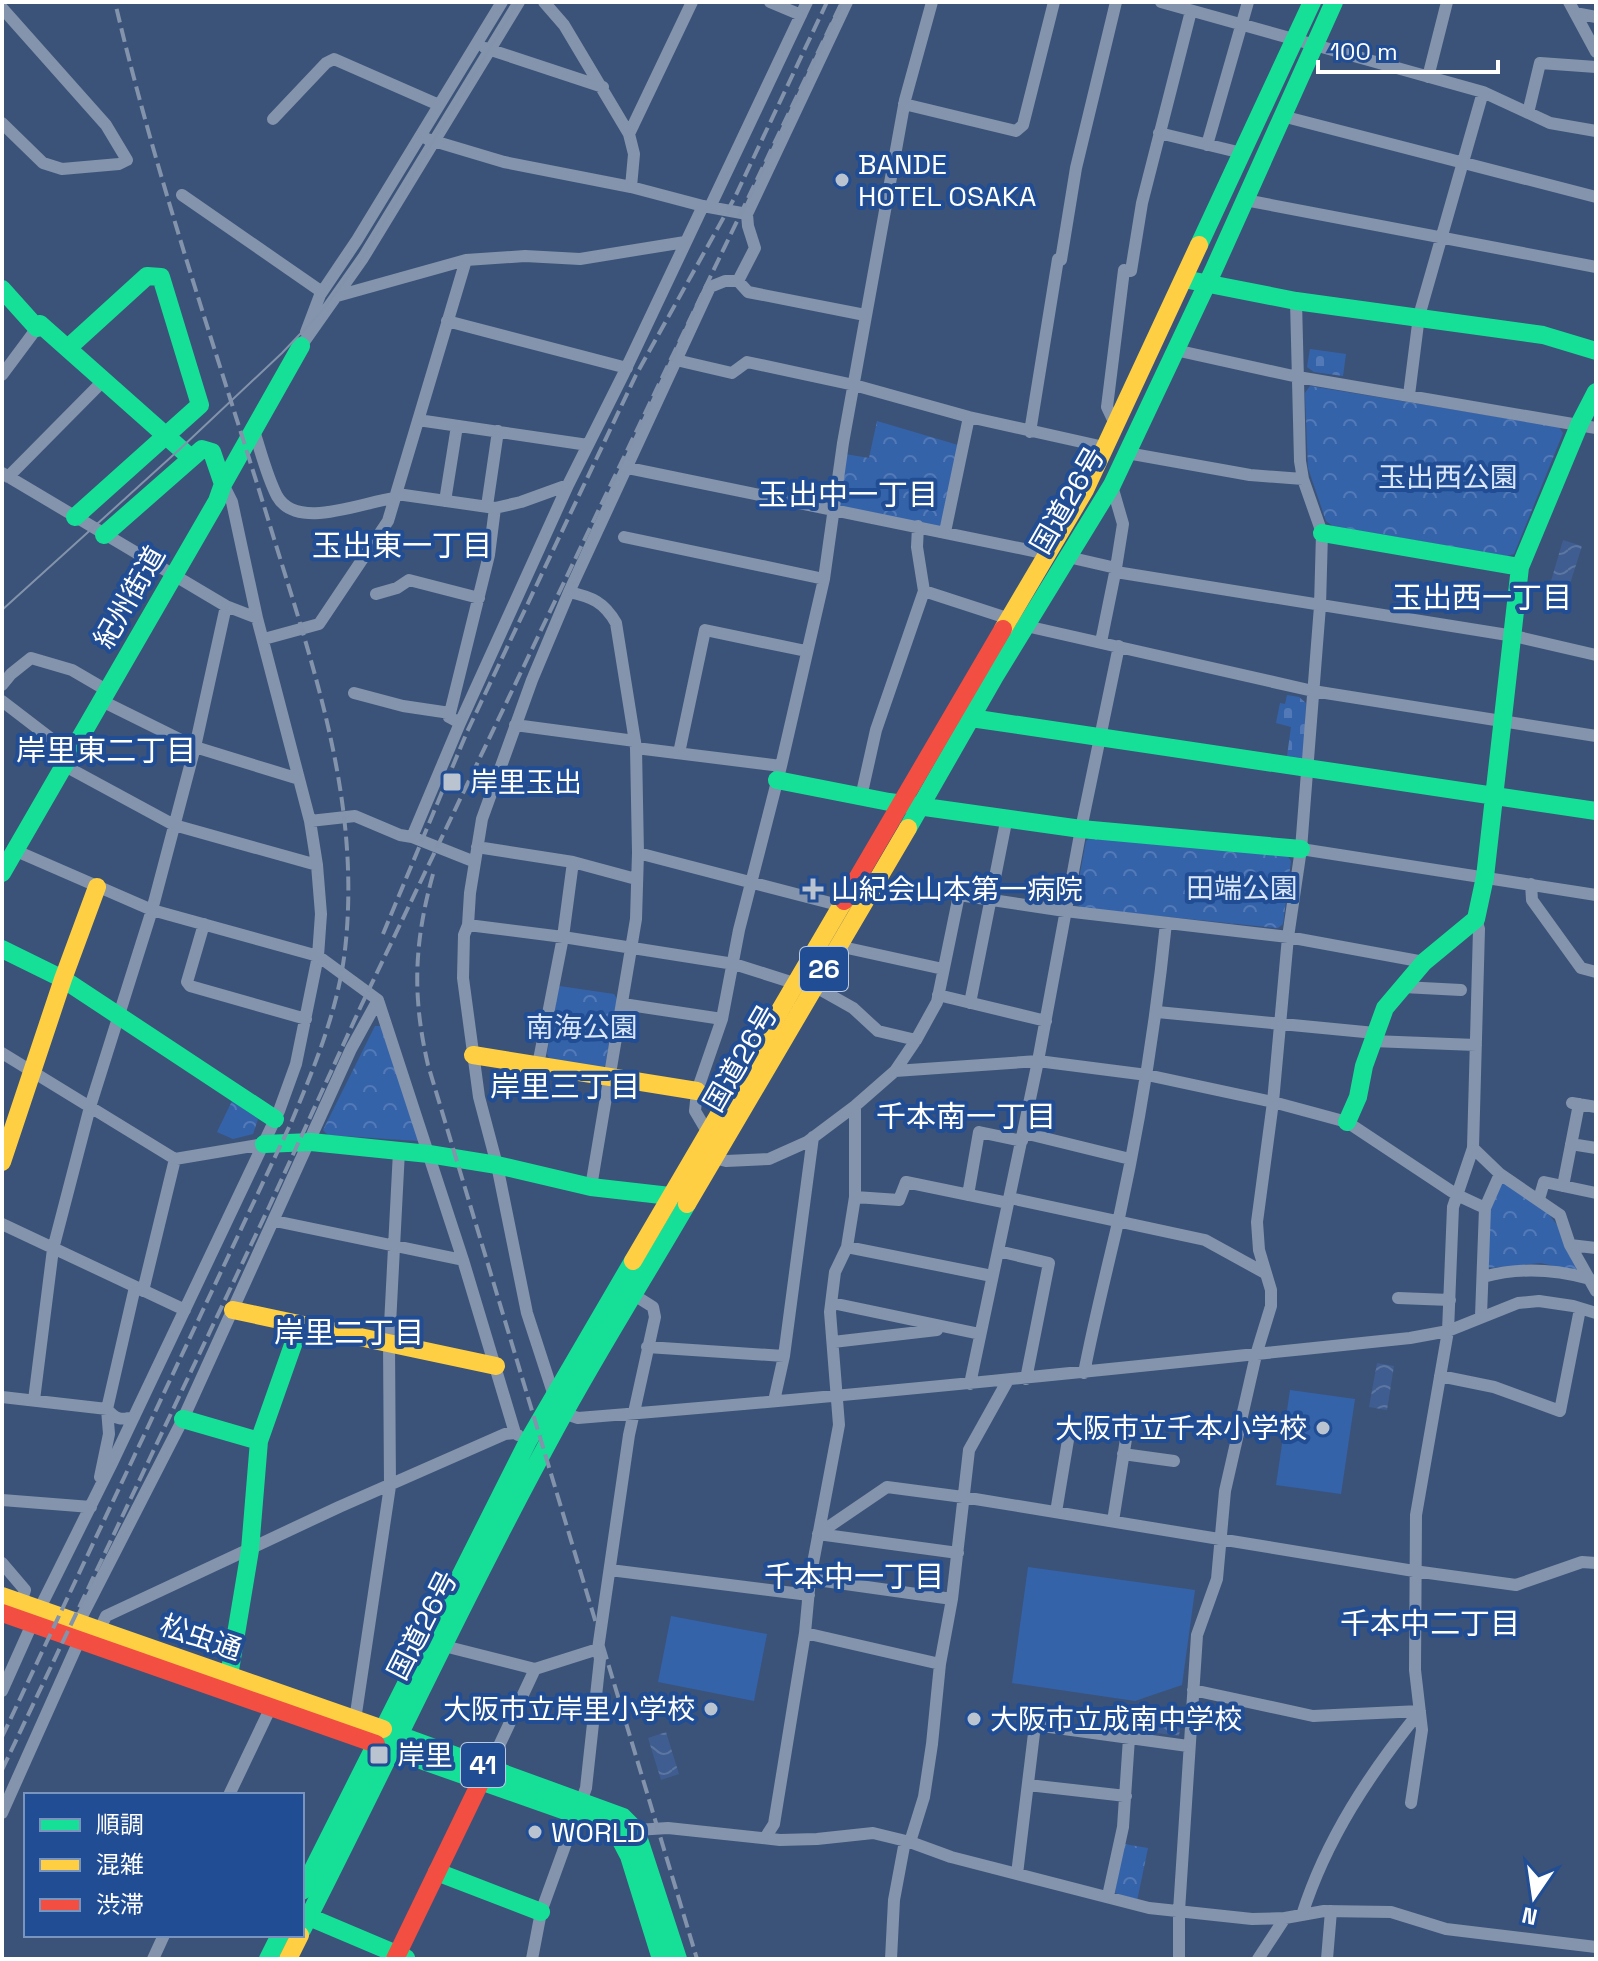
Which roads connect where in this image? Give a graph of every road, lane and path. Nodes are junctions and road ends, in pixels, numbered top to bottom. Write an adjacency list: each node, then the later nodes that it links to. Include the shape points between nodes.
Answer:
1 (502, 2): 23 (street, 紀州街道)
2 (519, 2): 25 (street, 紀州街道)
3 (544, 2): 29 (street)
4 (692, 2): 39 (street)
5 (770, 2): 19 (street)
6 (807, 2): 19 (street)
7 (847, 2): 49 (street)
8 (932, 2): 31 (street)
9 (1054, 2): 31 (street, via 1023,125 1016,131)
10 (1116, 2): 84 (street, via 1076,168)
11 (1161, 2): 18 (street)
12 (1248, 2): 21 (street)
13 (1312, 2): 22 (main road, 国道26号 / 26)
14 (1334, 2): 24 (main road, 国道26号 / 26)
15 (1447, 2): 28 (street)
16 (2, 8): 36 (street, via 106,125 127,160 62,169 43,163)
17 (1572, 8): 20 (street); 26 (street)
18 (1195, 9): 21 (street); 38 (street)
19 (801, 15): 48 (street)
20 (1596, 17)
21 (1242, 24): 22 (street); 41 (street)
22 (1294, 41): 24 (street); 42 (main road, 国道26号 / 26)
23 (476, 46): 25 (street); 32 (street, 紀州街道)
24 (1314, 47): 28 (street); 34 (main road, 国道26号 / 26)
25 (489, 50): 29 (street); 40 (street, 紀州街道)
26 (1596, 52)
27 (1596, 67): 33 (street, via 1540,63)
28 (1428, 77): 30 (street)
29 (603, 87): 39 (street)
30 (1483, 92): 33 (street); 43 (street)
31 (904, 104): 61 (street)
32 (439, 105): 35 (street, via 334,59); 40 (street, 紀州街道)
33 (1528, 113): 37 (street, via 1550,123)
34 (1282, 116): 43 (street); 47 (main road, 国道26号 / 26)
35 (273, 119)
36 (2, 123)
37 (1596, 131)
38 (1159, 133): 41 (street); 79 (street, via 1128,270 1107,407)
39 (629, 134): 44 (street, via 634,154)
40 (427, 139): 44 (street, via 504,162); 58 (street, 紀州街道); 59 (street, 紀州街道)
41 (1207, 145): 42 (street)
42 (1242, 153): 54 (main road, 国道26号 / 26)
43 (1463, 164): 46 (street); 50 (street)
44 (631, 187): 48 (street)
45 (182, 195): 58 (street)
46 (1596, 197)
47 (1245, 200): 50 (street); 56 (main road, 国道26号 / 26)
48 (707, 207): 49 (street); 51 (street)
49 (747, 214): 55 (street, via 755,248)
50 (1441, 238): 53 (street); 62 (street)
51 (685, 242): 52 (street, via 580,259); 70 (street)
52 (466, 260): 59 (street); 63 (street)
53 (1596, 267)
54 (1184, 279): 56 (main road); 79 (main road, 国道26号 / 26)
55 (738, 281): 61 (street, via 748,292); 69 (street, via 710,287)
56 (1207, 284): 60 (main road); 67 (main road, 国道26号 / 26)
57 (2, 289): 64 (main road)
58 (322, 292): 65 (street, 紀州街道)
59 (337, 296): 65 (street, 紀州街道)
60 (1296, 301): 62 (main road); 72 (street)
61 (865, 315): 74 (street)
62 (1419, 316): 68 (main road, via 1543,335); 76 (street)
63 (447, 321): 70 (street); 78 (street)
64 (37, 328): 66 (main road, via 40,324); 71 (street)
65 (301, 346): 82 (main road, 紀州街道)
66 (69, 347): 73 (main road); 85 (main road, via 147,276 161,277 200,405)
67 (1175, 350): 72 (street); 88 (main road, 国道26号 / 26)
68 (1596, 351)
69 (676, 360): 74 (street, via 732,373 747,362); 90 (street)
70 (627, 368): 86 (street)
71 (2, 375)
72 (1298, 377): 76 (street); 92 (street)
73 (105, 379): 85 (main road); 91 (street)
74 (854, 385): 77 (street); 99 (street)
75 (1596, 392): 80 (main road)
76 (1409, 395): 80 (street)
77 (969, 417): 84 (street); 102 (street)
78 (418, 420): 81 (street); 96 (street)
79 (1115, 424): 87 (main road, 国道26号 / 26)
80 (1588, 425): 108 (main road)
81 (457, 426): 83 (street); 97 (street)
82 (254, 431): 93 (main road, 紀州街道); 96 (street, via 278,498 298,511 336,512)
83 (498, 431): 86 (street); 98 (street)
84 (1030, 432): 87 (street)
85 (168, 435): 89 (main road); 100 (main road)
86 (588, 445): 94 (street)
87 (1104, 447): 106 (main road, 国道26号 / 26)
88 (1127, 453): 92 (street); 95 (main road, 国道26号 / 26)
89 (191, 458): 93 (main road, via 202,449 212,452); 104 (main road)
90 (628, 468): 99 (street); 113 (street)
91 (5, 475): 100 (street)
92 (1303, 479): 103 (street)
93 (223, 484): 110 (main road, 紀州街道); 118 (street, via 232,502)
94 (568, 485): 98 (street); 134 (street)
95 (1112, 485): 107 (main road, 国道26号 / 26); 109 (street, via 1123,524)
96 (396, 496): 97 (street); 121 (street, via 388,521 319,624)
97 (445, 501): 98 (street)
98 (491, 507): 115 (street, via 492,543)
99 (833, 511): 101 (street); 111 (street)
100 (75, 517): 104 (street)
101 (918, 526): 102 (street); 112 (street)
102 (945, 532): 106 (street)
103 (1322, 533): 108 (main road); 117 (street)
104 (104, 535): 110 (street)
105 (624, 537): 111 (street)
106 (1048, 554): 119 (main road, 国道26号 / 26)
107 (1068, 557): 109 (street); 119 (main road, 国道26号 / 26)
108 (1520, 567): 120 (main road)
109 (1116, 570): 117 (street); 122 (street)
110 (173, 575): 116 (street); 129 (main road, 紀州街道)
111 (824, 579): 124 (street)
112 (924, 591): 119 (street); 145 (street, via 876,730)
113 (569, 592): 135 (street); 138 (street, via 592,597 607,607 616,623)
114 (376, 594): 115 (street, via 409,580)
115 (479, 598): 131 (street)
116 (226, 606): 118 (street); 139 (street)
117 (1320, 606): 120 (street); 127 (street)
118 (257, 618): 121 (street)
119 (1018, 623): 122 (street); 132 (main road, 国道26号 / 26); 147 (main road, 国道26号 / 26)
120 (1514, 636): 125 (street); 133 (main road)
121 (264, 639): 144 (street)
122 (1101, 642): 123 (street)
123 (1119, 646): 127 (street); 137 (street)
124 (806, 651): 140 (street, via 705,630); 143 (street)
125 (1596, 655)
126 (2, 685): 129 (street, via 31,658 72,670)
127 (1313, 691): 133 (street); 142 (street)
128 (354, 693): 131 (street)
129 (105, 696): 139 (street); 141 (main road, 紀州街道)
130 (2, 701): 141 (street)
131 (450, 713): 134 (street)
132 (971, 718): 137 (main road); 147 (main road, 国道26号 / 26)
133 (1504, 721): 136 (street); 146 (main road)
134 (460, 723): 153 (street)
135 (515, 725): 138 (street); 154 (street)
136 (1596, 736)
137 (1101, 739): 142 (main road); 152 (street)
138 (635, 744): 140 (street); 157 (street)
139 (195, 747): 144 (street); 151 (street)
140 (679, 753): 143 (street)
141 (63, 756): 151 (street); 156 (main road, 紀州街道)
142 (1308, 769): 146 (main road); 155 (street)
143 (779, 773): 145 (main road); 164 (street)
144 (299, 779): 150 (street)
145 (861, 797): 147 (main road)
146 (1494, 797): 148 (main road); 162 (main road)
147 (912, 805): 149 (main road); 169 (main road, 国道26号 / 26); 178 (main road, 国道26号 / 26)
148 (1596, 811)
149 (1007, 817): 152 (main road); 168 (street)
150 (310, 821): 153 (street, via 355,816); 160 (street)
151 (174, 825): 160 (street); 170 (street)
152 (1081, 829): 155 (main road); 171 (street)
153 (412, 837): 158 (street)
154 (477, 847): 158 (street); 159 (street)
155 (1301, 849): 162 (street); 177 (street)
156 (14, 850): 161 (main road, 紀州街道); 166 (street)
157 (638, 853): 163 (street); 164 (street)
158 (475, 862): 175 (street)
159 (573, 862): 163 (street); 176 (street)
160 (317, 865): 181 (street)
161 (2, 873)
162 (1485, 877): 165 (street); 172 (main road)
163 (636, 879): 179 (street)
164 (751, 883): 169 (street); 183 (street)
165 (1531, 884): 167 (street); 185 (street, via 1532,900 1581,968)
166 (97, 887): 170 (street); 186 (main road)
167 (1596, 895)
168 (991, 902): 171 (street); 184 (street, via 959,895); 192 (street)
169 (842, 906): 187 (main road, 国道26号 / 26)
170 (152, 910): 174 (street); 195 (street)
171 (1065, 911): 173 (street); 198 (street)
172 (1476, 919): 182 (main road); 202 (street)
173 (1166, 923): 177 (street); 194 (street)
174 (204, 924): 181 (street); 196 (street, via 190,986)
175 (468, 925): 176 (street); 204 (street, via 463,978)
176 (563, 937): 179 (street); 206 (street)
177 (1288, 937): 182 (street); 199 (street)
178 (838, 946): 184 (street); 187 (main road, 国道26号 / 26)
179 (632, 947): 183 (street); 193 (street)
180 (2, 949): 186 (main road)
181 (318, 956): 191 (street); 196 (street)
182 (1424, 962): 188 (main road)
183 (734, 964): 187 (street); 197 (street)
184 (943, 969): 190 (street)
185 (1596, 972)
186 (63, 979): 195 (main road); 208 (main road)
187 (806, 985): 201 (street, via 853,1008 878,1031); 218 (main road, 国道26号 / 26); 228 (main road, 国道26号 / 26)
188 (1403, 987): 189 (street); 200 (main road, via 1385,1008)
189 (1461, 990)
190 (938, 995): 192 (street); 201 (street)
191 (378, 1000): 221 (street); 227 (street)
192 (970, 1003): 198 (street)
193 (623, 1004): 197 (street); 210 (street)
194 (1157, 1012): 199 (street); 209 (street)
195 (118, 1016): 214 (street); 216 (main road)
196 (306, 1019): 216 (street)
197 (722, 1019): 211 (street)
198 (1046, 1021): 205 (street)
199 (1280, 1025): 200 (street); 212 (street)
200 (1374, 1037): 202 (street); 217 (main road)
201 (916, 1040): 207 (street)
202 (1476, 1045): 224 (street)
203 (2, 1053): 208 (street)
204 (473, 1055): 206 (main road); 232 (street)
205 (1038, 1061): 207 (street); 209 (street); 220 (street)
206 (538, 1065): 210 (main road)
207 (895, 1071): 213 (street)
208 (34, 1072): 214 (street); 231 (main road)
209 (1147, 1075): 212 (street); 230 (street)
210 (610, 1077): 211 (main road); 235 (street)
211 (697, 1091): 218 (street, via 695,1111)
212 (1273, 1102): 217 (street); 254 (street, via 1257,1222)
213 (855, 1106): 219 (street); 240 (street)
214 (90, 1107): 229 (street); 251 (street)
215 (1596, 1107): 223 (street, via 1575,1103)
216 (275, 1119): 222 (street)
217 (1347, 1122): 238 (street)
218 (708, 1133): 239 (main road, 国道26号 / 26)
219 (813, 1137): 228 (street, via 769,1159); 276 (street)
220 (1023, 1137): 230 (street); 237 (street, via 979,1132); 242 (street)
221 (311, 1142): 222 (main road); 226 (main road); 244 (street)
222 (264, 1144): 229 (street); 264 (street)
223 (1571, 1144): 225 (street); 234 (street)
224 (1473, 1148): 233 (street); 238 (street)
225 (1596, 1148)
226 (399, 1151): 227 (main road); 247 (street)
227 (429, 1154): 232 (main road); 253 (street)
228 (714, 1158): 259 (main road, 国道26号 / 26)
229 (175, 1159): 258 (street)
230 (1130, 1159): 245 (street)
231 (2, 1162)
232 (497, 1165): 235 (main road); 284 (street, via 527,1313)
233 (1500, 1174): 241 (street); 243 (street)
234 (1563, 1186): 236 (street); 241 (street, via 1544,1182)
235 (591, 1187): 239 (main road)
236 (1596, 1193)
237 (968, 1195): 240 (street, via 906,1182 899,1200); 242 (street)
238 (1457, 1195): 243 (street); 261 (street)
239 (670, 1196): 284 (main road, 国道26号 / 26)
240 (855, 1197): 249 (street)
241 (1539, 1199): 248 (street, via 1560,1215)
242 (1009, 1201): 245 (street); 252 (street)
243 (1485, 1208): 256 (street)
244 (275, 1221): 247 (street); 265 (street)
245 (1118, 1221): 254 (street, via 1205,1240); 278 (street)
246 (2, 1224): 251 (street)
247 (396, 1244): 253 (street); 273 (street)
248 (1570, 1245): 250 (street); 257 (street)
249 (847, 1247): 255 (street); 262 (street, via 835,1272)
250 (1596, 1248)
251 (53, 1249): 258 (street); 286 (street)
252 (998, 1251): 255 (street); 280 (street, via 1049,1263)
253 (463, 1260): 277 (street)
254 (1265, 1273): 275 (street, via 1271,1306)
255 (992, 1276): 271 (street)
256 (1483, 1277): 257 (street, via 1507,1271 1561,1271); 267 (street)
257 (1593, 1285)
258 (139, 1289): 264 (street); 288 (street)
259 (634, 1295): 274 (street, via 653,1307); 289 (main road, 国道26号 / 26)
260 (1398, 1298): 261 (street)
261 (1450, 1300): 270 (street)
262 (832, 1303): 269 (street); 272 (street)
263 (1580, 1309): 266 (street); 267 (street, via 1539,1301); 279 (street, via 1560,1411 1494,1387)
264 (185, 1310): 291 (street)
265 (233, 1310): 268 (main road); 292 (street)
266 (1596, 1313)
267 (1481, 1316): 270 (street)
268 (300, 1325): 273 (main road); 296 (main road)
269 (948, 1328): 271 (street); 272 (street)
270 (1448, 1331): 275 (street); 279 (street)
271 (980, 1334): 282 (street)
272 (833, 1342): 283 (street)
273 (389, 1344): 277 (main road); 299 (street)
274 (647, 1347): 276 (street); 290 (street)
275 (1256, 1355): 278 (street); 306 (street, via 1225,1491)
276 (784, 1356): 287 (street)
277 (496, 1366): 295 (street)
278 (1084, 1373): 280 (street)
279 (1440, 1376): 312 (street, via 1416,1515)
280 (1026, 1379): 281 (street)
281 (1008, 1380): 282 (street); 300 (street, via 969,1450)
282 (970, 1384): 283 (street)
283 (837, 1395): 287 (street); 305 (street, via 839,1425)
284 (554, 1396): 295 (main road, 国道26号 / 26)
285 (2, 1397): 286 (street)
286 (34, 1400): 288 (street)
287 (774, 1401): 290 (street)
288 (107, 1409): 291 (street, via 115,1419); 302 (street, via 109,1434)
289 (563, 1413): 290 (street, via 578,1418); 323 (main road, 国道26号 / 26)
290 (634, 1413): 311 (street)
291 (134, 1417): 302 (street)
292 (183, 1419): 296 (main road); 321 (street)
293 (1129, 1420): 297 (street)
294 (1070, 1428): 303 (street)
295 (521, 1437): 299 (street, via 505,1434); 334 (main road, 国道26号 / 26)
296 (259, 1441): 307 (main road)
297 (1123, 1454): 298 (street); 304 (street)
298 (1174, 1461)
299 (390, 1486): 307 (street); 332 (street)
300 (963, 1497): 303 (street); 305 (street, via 887,1487); 308 (street)
301 (2, 1500): 302 (street)
302 (94, 1501): 319 (street)
303 (1056, 1512): 304 (street)
304 (1113, 1521): 306 (street)
305 (818, 1534): 308 (street); 313 (street)
306 (1222, 1539): 312 (street); 328 (street, via 1217,1579 1197,1635)
307 (250, 1550): 320 (street, via 106,1616); 327 (main road)
308 (958, 1553): 316 (street)
309 (2, 1563): 317 (street, via 25,1590)
310 (1596, 1563): 312 (street, via 1582,1562 1516,1585)
311 (610, 1570): 314 (street); 324 (street)
312 (1414, 1571): 331 (street)
313 (810, 1579): 314 (street); 316 (street)
314 (809, 1595): 322 (street)
315 (2, 1596): 317 (main road, 松虫通)
316 (952, 1599): 325 (street)
317 (21, 1603): 319 (main road, 松虫通)
318 (2, 1613): 319 (main road, 松虫通)
319 (36, 1617): 321 (main road, 松虫通); 329 (street)
320 (99, 1631): 321 (main road, 松虫通); 327 (main road, 松虫通)
321 (78, 1633): 330 (main road, 松虫通); 342 (street)
322 (805, 1633): 325 (street); 344 (street, via 774,1824)
323 (444, 1646): 326 (street); 334 (main road, 国道26号 / 26)
324 (598, 1649): 326 (street); 341 (street)
325 (940, 1664): 345 (street, via 924,1797)
326 (535, 1669): 336 (street)
327 (229, 1676): 332 (main road, 松虫通)
328 (1193, 1690): 331 (street, via 1313,1716); 335 (street)
329 (2, 1691)
330 (270, 1709): 334 (main road, 松虫通); 338 (street)
331 (1420, 1711): 340 (street); 353 (street, via 1349,1810)
332 (355, 1720): 334 (main road, 松虫通)
333 (1129, 1738): 335 (street); 337 (street, via 1035,1725); 339 (street)
334 (388, 1740): 336 (main road, 41); 348 (main road, 国道26号 / 26); 355 (main road, 国道26号 / 26)
335 (1188, 1746): 350 (street)
336 (485, 1774): 341 (main road, 41); 346 (main road)
337 (1028, 1785): 339 (street); 347 (street)
338 (230, 1793)
339 (1126, 1796): 349 (street)
340 (1411, 1803)
341 (580, 1807): 343 (main road, 41, via 623,1817); 352 (street); 368 (main road, 41, via 618,1835)
342 (2, 1813)
343 (636, 1830): 344 (street); 369 (main road)
344 (765, 1838): 345 (street, via 873,1833)
345 (907, 1842): 347 (street); 370 (street, via 894,1900)
346 (437, 1872): 352 (main road); 362 (main road)
347 (1017, 1874): 349 (street)
348 (304, 1887)
349 (1108, 1896): 350 (street)
350 (1179, 1911): 354 (street); 371 (street)
351 (1331, 1911): 353 (street); 361 (street, via 1391,1912 1435,1927); 373 (street)
352 (541, 1912): 367 (street)
353 (1302, 1915): 354 (street)
354 (1285, 1918): 372 (street)
355 (304, 1926)
356 (304, 1928): 362 (main road)
357 (164, 1937): 363 (street)
358 (164, 1937): 364 (street)
359 (279, 1937): 365 (main road)
360 (299, 1937): 366 (main road, 国道26号 / 26)
361 (1596, 1947)
362 (400, 1957)
363 (153, 1959)
364 (163, 1959)
365 (268, 1959)
366 (288, 1959)
367 (532, 1959)
368 (661, 1959)
369 (678, 1959)
370 (891, 1959)
371 (1179, 1959)
372 (1258, 1959)
373 (1327, 1959)

